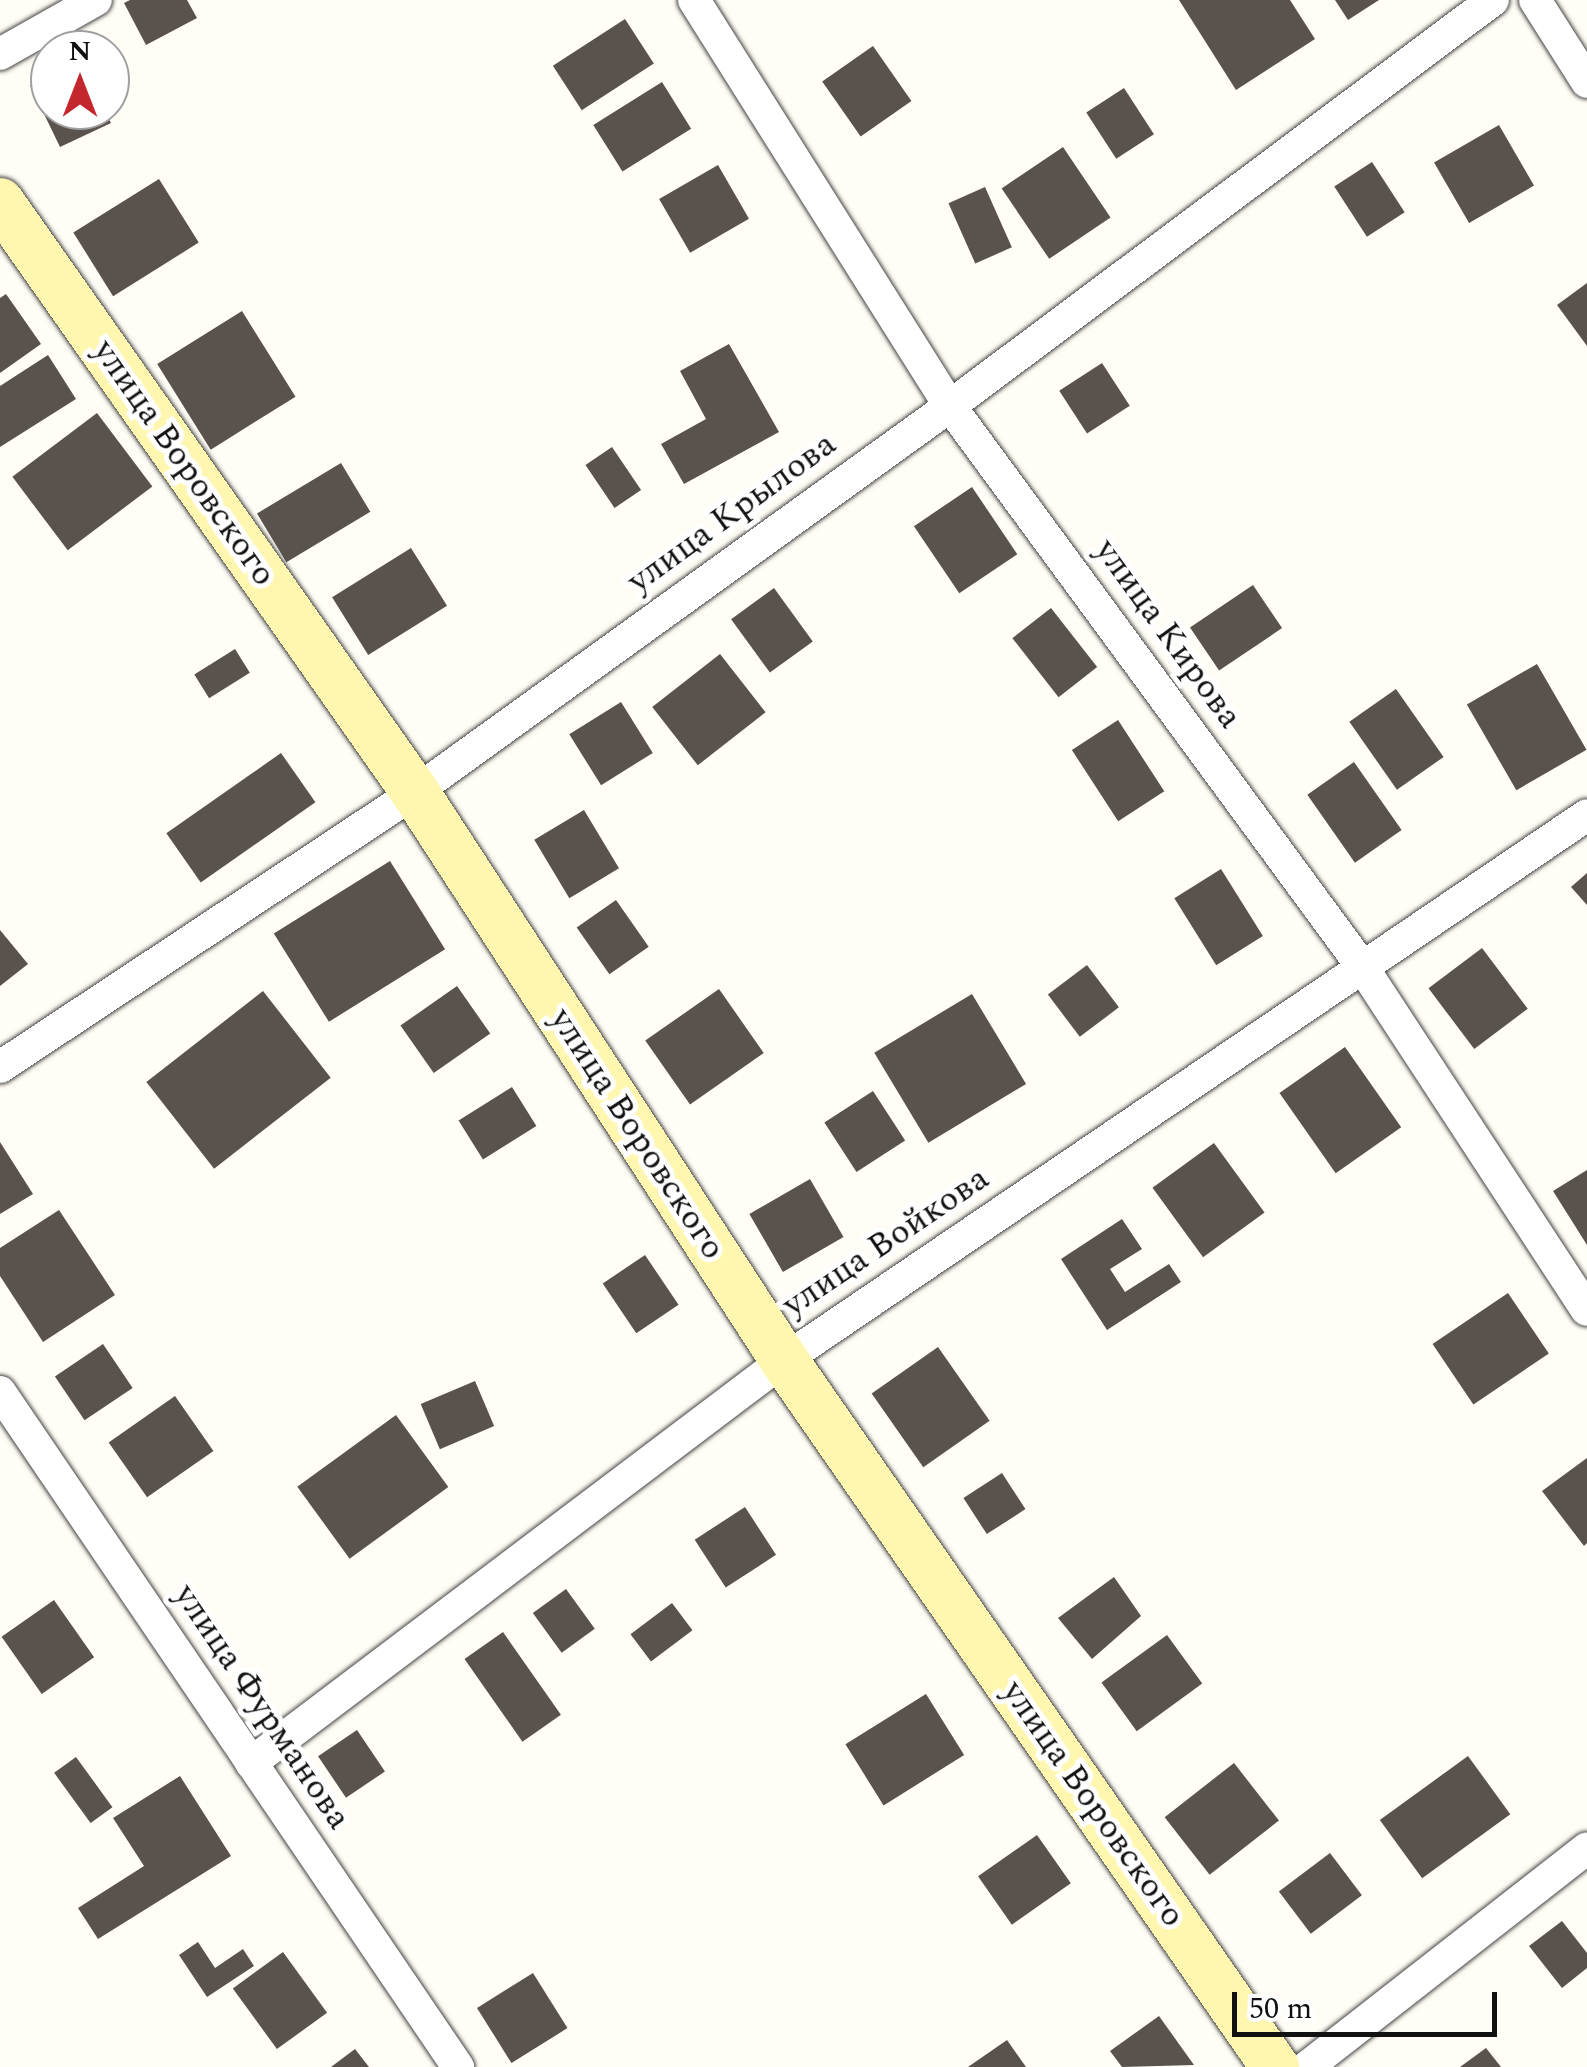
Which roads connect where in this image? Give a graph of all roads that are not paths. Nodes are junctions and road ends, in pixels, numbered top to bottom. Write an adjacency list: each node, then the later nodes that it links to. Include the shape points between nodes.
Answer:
1 (96, 0): 5 (street)
2 (694, 0): 8 (street, улица Кирова)
3 (1493, 0): 8 (street, улица Крылова)
4 (1535, 0): 6 (street)
5 (0, 54)
6 (1587, 82)
7 (0, 202): 9 (main road, улица Воровского)
8 (950, 406): 9 (street, улица Крылова); 11 (street, улица Кирова)
9 (415, 792): 12 (street, улица Крылова); 14 (main road, улица Воровского)
10 (1587, 816): 11 (street, улица Войкова)
11 (1361, 965): 13 (street, улица Кирова); 14 (street, улица Войкова)
12 (0, 1067)
13 (1587, 1310)
14 (784, 1360): 16 (street, улица Войкова); 19 (main road, улица Воровского)
15 (0, 1392): 16 (street, улица Фурманова)
16 (251, 1763): 18 (street, улица Фурманова)
17 (1587, 1848): 20 (street)
18 (458, 2067)
19 (1275, 2067)
20 (1307, 2067)

